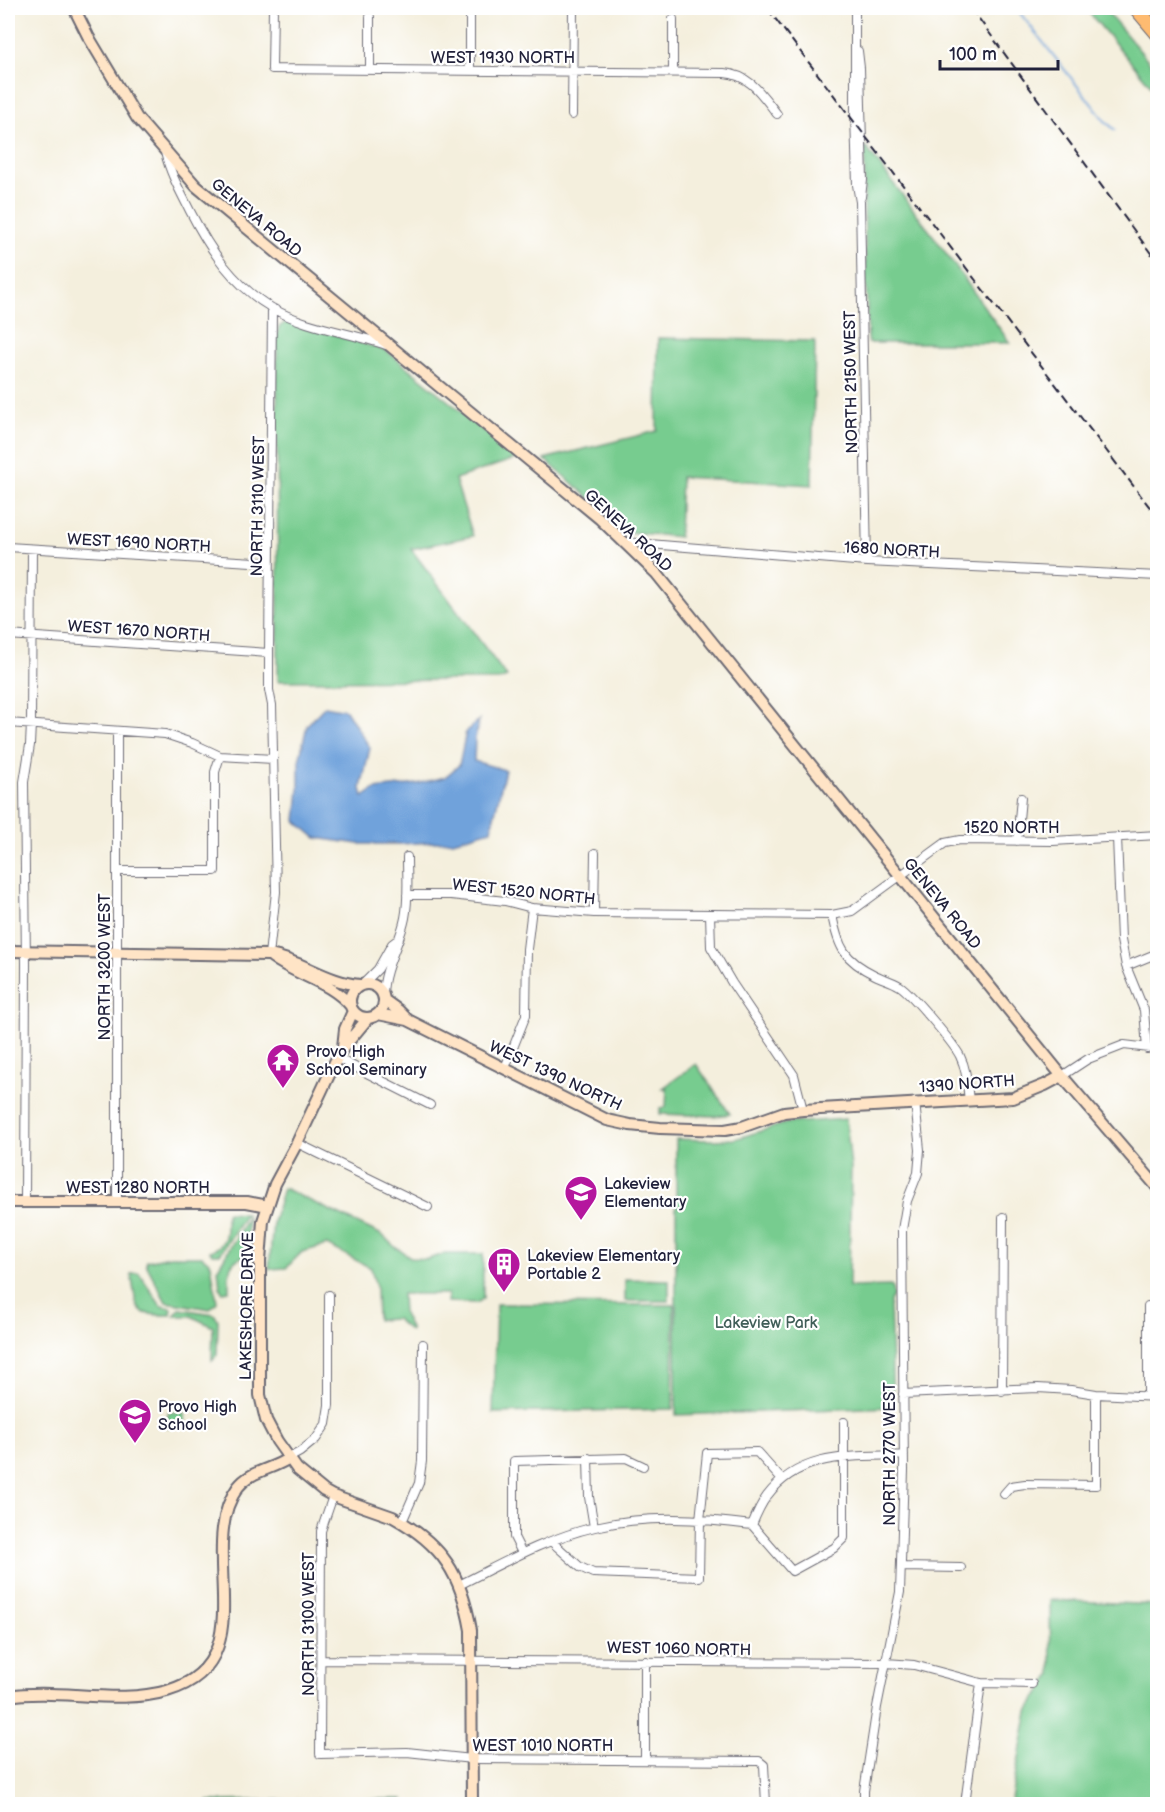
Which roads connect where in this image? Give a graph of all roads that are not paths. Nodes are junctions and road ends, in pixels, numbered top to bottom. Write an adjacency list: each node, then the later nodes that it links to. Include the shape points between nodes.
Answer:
1 (74, 8): 16 (street, GENEVA ROAD, via 136,118)
2 (273, 8): 10 (street, WEST 1930 NORTH, via 272,69)
3 (573, 8): 12 (street)
4 (855, 8): 22 (street, NORTH 2150 WEST)
5 (1136, 8): 9 (highway)
6 (370, 17): 10 (street)
7 (470, 17): 11 (street)
8 (673, 19): 13 (street)
9 (1158, 34)
10 (370, 70): 11 (street, WEST 1930 NORTH)
11 (470, 70): 12 (street, WEST 1930 NORTH)
12 (573, 71): 13 (street, WEST 1930 NORTH); 15 (street)
13 (673, 72): 14 (street, WEST 1930 NORTH, via 734,74 744,78)
14 (777, 114)
15 (572, 115)
16 (165, 152): 17 (street, via 170,174 212,252 239,283); 18 (street, GENEVA ROAD, via 196,186)
17 (272, 308): 18 (street); 23 (street, NORTH 3110 WEST)
18 (390, 347): 19 (street, GENEVA ROAD)
19 (625, 542): 22 (street, 1680 NORTH); 40 (street, GENEVA ROAD, via 657,574)
20 (8, 547): 21 (street, WEST 1690 NORTH)
21 (32, 549): 23 (street, WEST 1690 NORTH); 26 (street)
22 (867, 562): 24 (street, 1680 NORTH)
23 (269, 563): 27 (street, NORTH 3110 WEST)
24 (1158, 576)
25 (8, 635): 26 (street, WEST 1670 NORTH)
26 (31, 636): 27 (street, WEST 1670 NORTH); 29 (street)
27 (269, 653): 32 (street, NORTH 3110 WEST)
28 (8, 723): 29 (street)
29 (31, 724): 30 (street); 48 (street, via 24,782)
30 (117, 731): 31 (street, via 165,734); 39 (street, NORTH 3200 WEST)
31 (220, 756): 32 (street); 39 (street, via 215,772 215,871)
32 (273, 759): 51 (street, via 276,892)
33 (1021, 798): 36 (street)
34 (1158, 836): 35 (street, 1520 NORTH)
35 (1117, 837): 36 (street, 1520 NORTH); 52 (street, via 1121,939)
36 (1017, 841): 40 (street, 1520 NORTH, via 945,843)
37 (595, 854): 43 (street)
38 (407, 857): 41 (street)
39 (117, 871): 49 (street, NORTH 3200 WEST)
40 (902, 876): 45 (street, 1520 NORTH, via 852,911); 63 (street, GENEVA ROAD)
41 (407, 895): 42 (street, WEST 1520 NORTH, via 505,901); 46 (street, via 405,918)
42 (532, 908): 43 (street, WEST 1520 NORTH); 62 (street, via 526,1015)
43 (594, 913): 44 (street, WEST 1520 NORTH)
44 (710, 914): 45 (street, 1520 NORTH); 67 (street, via 711,947 795,1076)
45 (832, 915): 64 (street, via 842,951 873,975 902,987 959,1054 966,1070)
46 (396, 941): 53 (street); 54 (street, via 383,983)
47 (8, 951): 48 (street)
48 (25, 951): 49 (street); 71 (street)
49 (118, 952): 51 (street); 72 (street, NORTH 3200 WEST)
50 (1158, 952): 52 (street)
51 (269, 955): 53 (street, via 286,958 337,982); 55 (street, via 283,966 334,989)
52 (1126, 966): 59 (street, via 1144,1010)
53 (362, 985): 54 (street, via 375,986); 55 (street, via 351,995)
54 (383, 997): 56 (street, via 381,1010); 57 (street, WEST 1390 NORTH)
55 (352, 1009): 56 (street, via 357,1015); 58 (street, LAKESHORE DRIVE)
56 (373, 1016): 57 (street, WEST 1390 NORTH); 58 (street, LAKESHORE DRIVE)
57 (408, 1020): 62 (street, WEST 1390 NORTH)
58 (343, 1048): 61 (street, LAKESHORE DRIVE)
59 (1147, 1048): 60 (street, 1390 NORTH); 63 (street, 1390 NORTH, via 1124,1045 1108,1050)
60 (1158, 1049)
61 (337, 1058): 66 (street); 68 (street, LAKESHORE DRIVE)
62 (506, 1068): 67 (street, WEST 1390 NORTH, via 607,1120 630,1125 725,1130)
63 (1062, 1076): 64 (street, 1390 NORTH, via 1013,1098); 69 (street, GENEVA ROAD)
64 (969, 1101): 65 (street, 1390 NORTH)
65 (915, 1102): 67 (street, 1390 NORTH); 80 (street, NORTH 2770 WEST, via 918,1173 907,1201 902,1230)
66 (430, 1105)
67 (803, 1110)
68 (297, 1143): 73 (street, LAKESHORE DRIVE); 74 (street)
69 (1158, 1188)
70 (8, 1202): 71 (street, WEST 1280 NORTH)
71 (25, 1202): 72 (street, WEST 1280 NORTH)
72 (117, 1203): 73 (street, WEST 1280 NORTH, via 247,1202)
73 (268, 1206): 86 (street, LAKESHORE DRIVE, via 261,1242 260,1395 266,1420)
74 (428, 1207)
75 (1003, 1217): 79 (street)
76 (329, 1295): 86 (street, via 326,1424 316,1439)
77 (1148, 1306): 82 (street)
78 (423, 1344): 94 (street, via 422,1461 419,1483)
79 (1002, 1391): 80 (street); 81 (street, via 1038,1388)
80 (903, 1394): 85 (street, NORTH 2770 WEST)
81 (1096, 1394): 82 (street); 91 (street, via 1096,1485 1025,1484 1011,1486)
82 (1148, 1396): 83 (street)
83 (1158, 1396)
84 (844, 1422): 88 (street)
85 (904, 1455): 88 (street); 99 (street, NORTH 2770 WEST)
86 (289, 1458): 92 (street, LAKESHORE DRIVE, via 297,1469); 108 (street, via 253,1473 238,1486 228,1505 223,1528 223,1626 209,1665 189,1683 144,1695)
87 (588, 1458): 89 (street, via 626,1458); 96 (street); 98 (street, via 514,1461 514,1537)
88 (845, 1458): 90 (street, via 810,1463); 95 (street, via 844,1538 834,1548 792,1570)
89 (643, 1466)
90 (782, 1480): 93 (street, via 757,1452 707,1454); 95 (street, via 766,1497)
91 (1004, 1494)
92 (333, 1496): 94 (street, LAKESHORE DRIVE); 102 (street, NORTH 3100 WEST, via 321,1531)
93 (700, 1520): 95 (street); 96 (street, via 628,1521); 97 (street, via 699,1577 593,1573 580,1567)
94 (402, 1522): 101 (street, LAKESHORE DRIVE, via 440,1553)
95 (752, 1525)
96 (594, 1527): 97 (street)
97 (552, 1542): 98 (street)
98 (522, 1553): 101 (street)
99 (901, 1567): 100 (street); 105 (street, NORTH 2770 WEST)
100 (961, 1568)
101 (459, 1585): 103 (street, LAKESHORE DRIVE, via 469,1622)
102 (322, 1660): 103 (street, WEST 1060 NORTH); 109 (street, NORTH 3100 WEST)
103 (472, 1660): 104 (street, WEST 1060 NORTH); 110 (street, LAKESHORE DRIVE)
104 (645, 1661): 105 (street, WEST 1060 NORTH); 111 (street)
105 (886, 1663): 106 (street, WEST 1060 NORTH, via 915,1665); 114 (street, NORTH 2770 WEST)
106 (981, 1683): 107 (street, WEST 1060 NORTH); 115 (street)
107 (1032, 1684)
108 (8, 1696)
109 (320, 1754): 110 (street, WEST 1010 NORTH, via 407,1752)
110 (472, 1759): 111 (street, WEST 1010 NORTH); 112 (street, LAKESHORE DRIVE)
111 (645, 1759): 113 (street, WEST 1010 NORTH, via 759,1761 764,1765)
112 (472, 1804)
113 (766, 1804)
114 (864, 1804)
115 (965, 1804)

